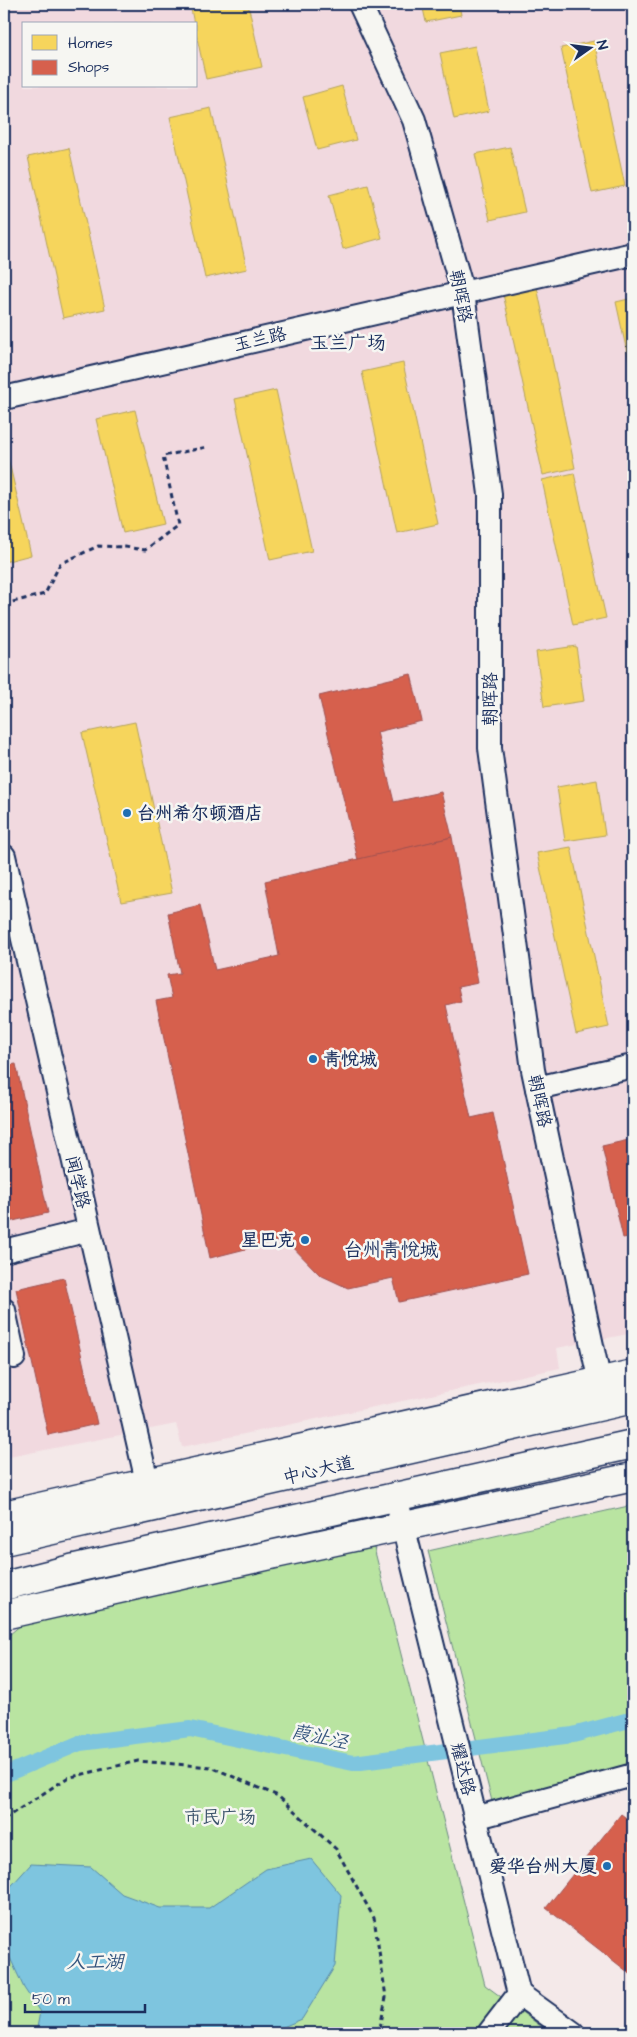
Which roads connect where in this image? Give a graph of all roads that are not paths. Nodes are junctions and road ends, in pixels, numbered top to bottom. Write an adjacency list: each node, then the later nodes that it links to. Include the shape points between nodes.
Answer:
1 (360, 4): 3 (street, 朝晖路, via 414,120)
2 (633, 254): 3 (street, 玉兰路)
3 (463, 293): 4 (street, 玉兰路); 8 (street, 朝晖路, via 490,494 490,748)
4 (4, 398)
5 (4, 856): 6 (street, 闻学路)
6 (13, 940): 9 (street, 闻学路)
7 (633, 1066): 8 (street)
8 (537, 1088): 14 (street, 朝晖路)
9 (90, 1230): 10 (street); 18 (street, 闻学路)
10 (4, 1251)
11 (4, 1310): 12 (street)
12 (14, 1357)
13 (633, 1374): 14 (main road)
14 (602, 1393): 15 (main road); 18 (main road)
15 (633, 1399)
16 (633, 1444): 19 (main road)
17 (633, 1477): 21 (main road)
18 (150, 1495): 20 (main road); 22 (main road)
19 (396, 1497): 21 (street, 耀达路); 25 (main road)
20 (4, 1515)
21 (403, 1527): 27 (main road); 29 (street, 耀达路)
22 (57, 1529): 23 (main road); 24 (main road)
23 (4, 1530)
24 (4, 1541)
25 (70, 1569): 26 (main road); 27 (main road)
26 (4, 1586)
27 (6, 1617)
28 (633, 1775): 29 (street)
29 (475, 1818): 30 (street, 耀达路)
30 (519, 1994): 31 (street); 32 (street)
31 (489, 2033)
32 (573, 2033)

